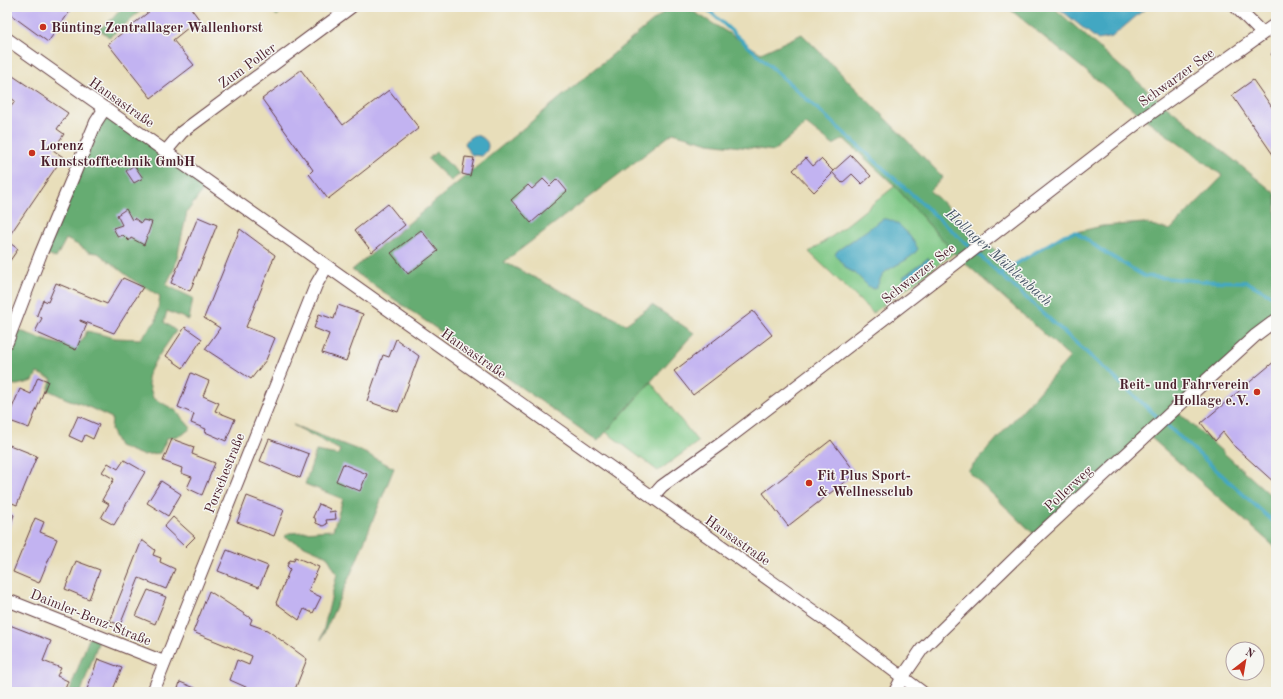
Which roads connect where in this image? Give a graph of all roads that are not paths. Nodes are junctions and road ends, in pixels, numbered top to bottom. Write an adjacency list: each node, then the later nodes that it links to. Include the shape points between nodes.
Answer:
1 (351, 7): 7 (street, Zum Poller, via 182,132)
2 (1236, 7): 4 (street)
3 (1276, 24): 4 (street, Schwarzer See)
4 (1262, 33): 11 (street, Schwarzer See, via 1144,118 662,486)
5 (7, 39): 6 (street, Hansastraße)
6 (105, 108): 7 (street, Hansastraße); 10 (street, via 96,122 41,253)
7 (166, 151): 8 (street, Hansastraße)
8 (327, 266): 11 (street, Hansastraße); 13 (street, Porschestraße, via 316,284)
9 (1276, 320): 14 (street, Pollerweg, via 1256,335 1037,537 922,649)
10 (7, 342)
11 (652, 497): 14 (street, Hansastraße, via 837,628)
12 (7, 600): 13 (street, Daimler-Benz-Straße)
13 (164, 662): 15 (street, Porschestraße)
14 (902, 678): 16 (street, Pollerweg); 17 (street, Hansastraße)
15 (152, 692)
16 (895, 692)
17 (922, 692)

